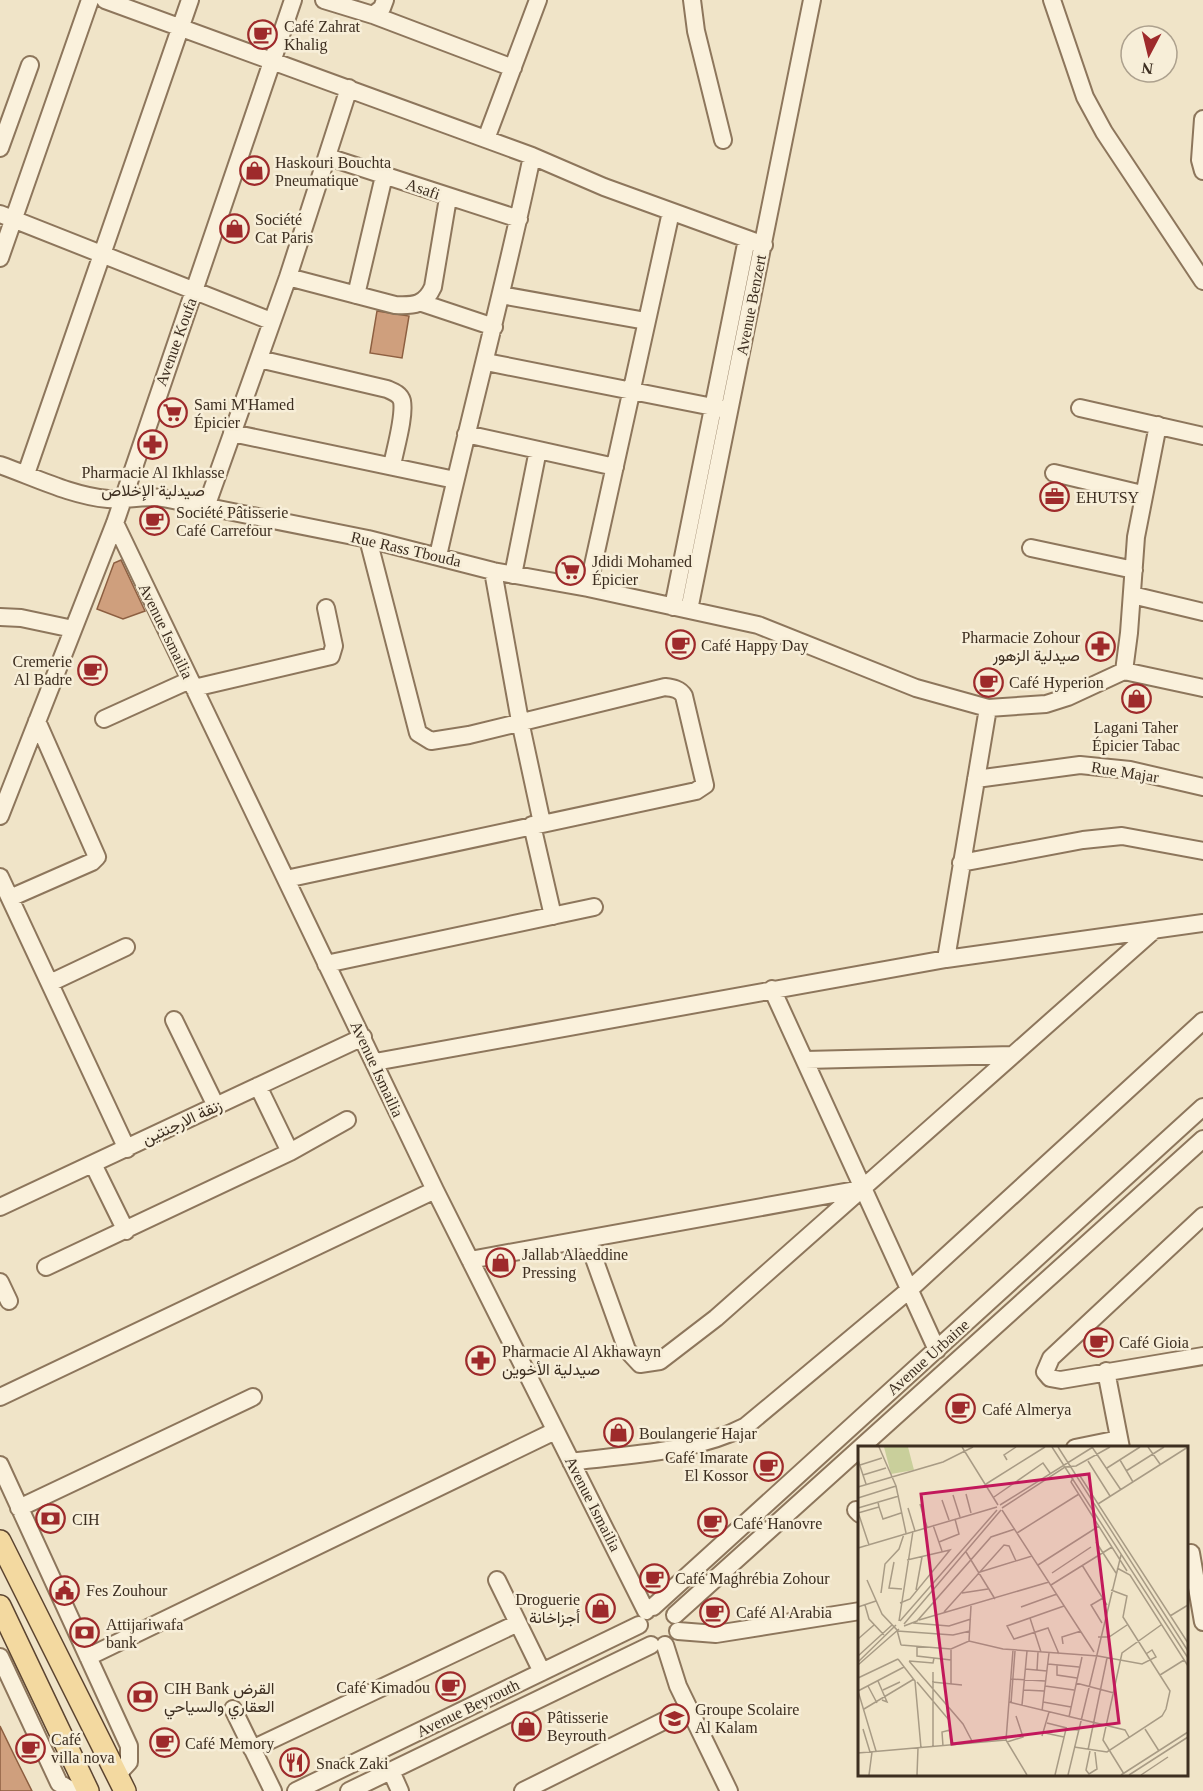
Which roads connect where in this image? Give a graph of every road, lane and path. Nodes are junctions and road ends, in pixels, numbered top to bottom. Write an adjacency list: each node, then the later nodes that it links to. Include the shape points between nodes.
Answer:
1 (90, 0): 27 (street)
2 (105, 0): 12 (street)
3 (190, 0): 12 (street)
4 (293, 0): 13 (street, Avenue Koufa)
5 (324, 0): 11 (street)
6 (385, 0): 11 (street)
7 (537, 0): 15 (street)
8 (692, 0): 19 (street)
9 (812, 0): 30 (street, Avenue Benzert)
10 (1052, 0): 34 (street, via 1085,97)
11 (373, 15): 15 (street)
12 (180, 27): 13 (street); 31 (street)
13 (271, 60): 16 (street); 35 (street, Avenue Koufa)
14 (30, 65): 20 (street)
15 (513, 68): 18 (street)
16 (349, 88): 18 (street); 22 (street)
17 (1203, 119): 23 (street)
18 (486, 139): 21 (street)
19 (723, 140)
20 (0, 148)
21 (532, 156): 26 (street); 28 (street)
22 (328, 157): 24 (street, Asafi); 33 (street)
23 (1203, 171)
24 (384, 176): 25 (street, Asafi); 36 (street)
25 (448, 198): 28 (street, Asafi); 38 (street, via 434,287)
26 (671, 212): 29 (street); 40 (street)
27 (7, 216): 31 (street); 32 (street)
28 (519, 219): 37 (street)
29 (747, 239): 30 (street); 45 (street, Avenue Benzert)
30 (764, 245): 45 (street, Avenue Benzert)
31 (101, 252): 35 (street); 56 (street)
32 (0, 258)
33 (288, 277): 36 (street); 39 (street)
34 (1203, 281)
35 (195, 291): 39 (street); 59 (street, Avenue Koufa)
36 (356, 295): 38 (street, via 395,305)
37 (501, 295): 40 (street); 41 (street)
38 (422, 303): 41 (street)
39 (272, 321): 42 (street)
40 (646, 321): 44 (street)
41 (494, 327): 43 (street)
42 (259, 359): 48 (street); 53 (street, via 398,394 402,412)
43 (486, 362): 44 (street); 49 (street)
44 (632, 389): 45 (street); 54 (street)
45 (722, 408): 71 (street, Avenue Benzert)
46 (1080, 408): 47 (street)
47 (1158, 425): 50 (street); 58 (street)
48 (232, 433): 53 (street); 60 (street)
49 (466, 434): 51 (street); 57 (street)
50 (1203, 436)
51 (538, 450): 54 (street); 67 (street)
52 (0, 465): 56 (street, Rue Rass Tbouda)
53 (392, 466): 57 (street)
54 (615, 467): 68 (street)
55 (1054, 473): 58 (street)
56 (26, 474): 59 (street, Rue Rass Tbouda, via 93,497)
57 (455, 480): 64 (street)
58 (1142, 494): 65 (street)
59 (123, 499): 60 (street, Rue Rass Tbouda, via 153,496); 61 (street, Avenue Koufa)
60 (206, 507): 62 (street, Rue Rass Tbouda)
61 (115, 523): 74 (street, Avenue Koufa); 76 (street, Avenue Ismailia)
62 (368, 539): 64 (street, Rue Rass Tbouda); 81 (street, via 418,732 431,741)
63 (1031, 548): 65 (street)
64 (438, 556): 66 (street, Rue Rass Tbouda)
65 (1134, 570): 69 (street)
66 (493, 571): 67 (street, Rue Rass Tbouda); 81 (street)
67 (513, 575): 68 (street, Rue Rass Tbouda)
68 (588, 588): 71 (street, Rue Rass Tbouda)
69 (1132, 595): 72 (street); 75 (street)
70 (326, 608): 76 (street, via 334,650 331,656)
71 (681, 609): 78 (street, Rue Rass Tbouda, via 758,626 916,688)
72 (1203, 612)
73 (0, 617): 74 (street)
74 (73, 628): 80 (street, Avenue Koufa)
75 (1124, 671): 77 (street); 78 (street, Rue Rass Tbouda, via 1046,704)
76 (192, 684): 79 (street); 89 (street, Avenue Ismailia)
77 (1203, 688)
78 (988, 708): 82 (street)
79 (104, 719)
80 (37, 721): 84 (street, Avenue Koufa); 90 (street, via 97,857)
81 (520, 722): 85 (street); 85 (street, via 672,688 684,696 706,779 705,785 696,791)
82 (975, 779): 83 (street, Rue Majar, via 1080,765 1130,770); 87 (street)
83 (1203, 787)
84 (0, 816)
85 (537, 824): 89 (street); 92 (street)
86 (1203, 851): 87 (street, via 1122,836)
87 (961, 863): 96 (street)
88 (0, 877): 90 (street)
89 (285, 879): 97 (street, Avenue Ismailia)
90 (10, 898): 98 (street)
91 (594, 907): 92 (street)
92 (553, 916): 97 (street)
93 (1203, 923): 94 (street)
94 (1153, 932): 96 (street); 103 (street)
95 (126, 947): 98 (street)
96 (946, 959): 99 (street)
97 (326, 964): 102 (street, Avenue Ismailia)
98 (50, 983): 111 (street)
99 (772, 989): 104 (street); 105 (street)
100 (174, 1020): 107 (street)
101 (1203, 1021): 123 (street)
102 (363, 1036): 105 (street, Avenue Ismailia); 106 (street, زنقة الارجنتين)
103 (1013, 1055): 104 (street); 114 (street)
104 (805, 1060): 114 (street)
105 (375, 1062): 115 (street, Avenue Ismailia)
106 (258, 1086): 107 (street, زنقة الارجنتين); 112 (street)
107 (216, 1106): 111 (street, زنقة الارجنتين)
108 (1203, 1107): 125 (street, Avenue Urbaine)
109 (347, 1120): 112 (street)
110 (1203, 1139): 132 (street, Avenue Urbaine)
111 (127, 1149): 113 (street, زنقة الارجنتين)
112 (290, 1152): 118 (street)
113 (93, 1164): 116 (street, زنقة الارجنتين); 118 (street)
114 (862, 1188): 119 (street); 119 (street, via 716,1318 669,1356 650,1364 640,1364 627,1350); 123 (street)
115 (435, 1190): 120 (street, Avenue Ismailia); 128 (street)
116 (0, 1207)
117 (1203, 1216): 127 (street, via 1051,1358 1045,1372 1055,1380)
118 (126, 1231): 121 (street)
119 (587, 1239): 120 (street)
120 (470, 1260): 130 (street, Avenue Ismailia)
121 (46, 1267)
122 (0, 1282): 124 (street)
123 (909, 1290): 125 (street); 135 (street, via 765,1412 728,1436)
124 (9, 1301)
125 (937, 1350): 143 (street, Avenue Urbaine)
126 (1203, 1356): 127 (street)
127 (1106, 1371): 131 (street)
128 (0, 1397)
129 (253, 1397): 137 (street)
130 (555, 1431): 135 (street, Avenue Ismailia); 149 (street)
131 (1120, 1443): 133 (street)
132 (869, 1446)
133 (1093, 1446)
134 (858, 1456): 146 (street, Avenue Urbaine)
135 (571, 1462): 143 (street, Avenue Ismailia)
136 (0, 1465): 137 (street)
137 (19, 1508): 149 (street)
138 (0, 1541): 155 (main road)
139 (1193, 1552): 144 (street)
140 (496, 1580): 145 (street)
141 (0, 1606): 156 (main road)
142 (858, 1611): 146 (street, via 716,1634)
143 (646, 1614): 146 (street, via 666,1608); 147 (street, via 642,1636); 150 (street, Avenue Beyrouth)
144 (1203, 1622)
145 (518, 1623): 150 (street); 153 (street)
146 (676, 1623): 147 (street, via 670,1642)
147 (658, 1645): 152 (street); 154 (street, Avenue Beyrouth)
148 (0, 1657): 156 (street, via 59,1783 71,1790)
149 (88, 1657): 155 (street, via 131,1754)
150 (542, 1672): 158 (street, Avenue Beyrouth)
151 (233, 1709): 153 (street)
152 (688, 1709): 161 (street); 162 (street)
153 (252, 1749): 157 (street)
154 (390, 1771): 159 (street, Avenue Beyrouth); 160 (street)
155 (120, 1784)
156 (87, 1790)
157 (273, 1791)
158 (296, 1791)
159 (348, 1791)
160 (400, 1791)
161 (523, 1791)
162 (729, 1791)

